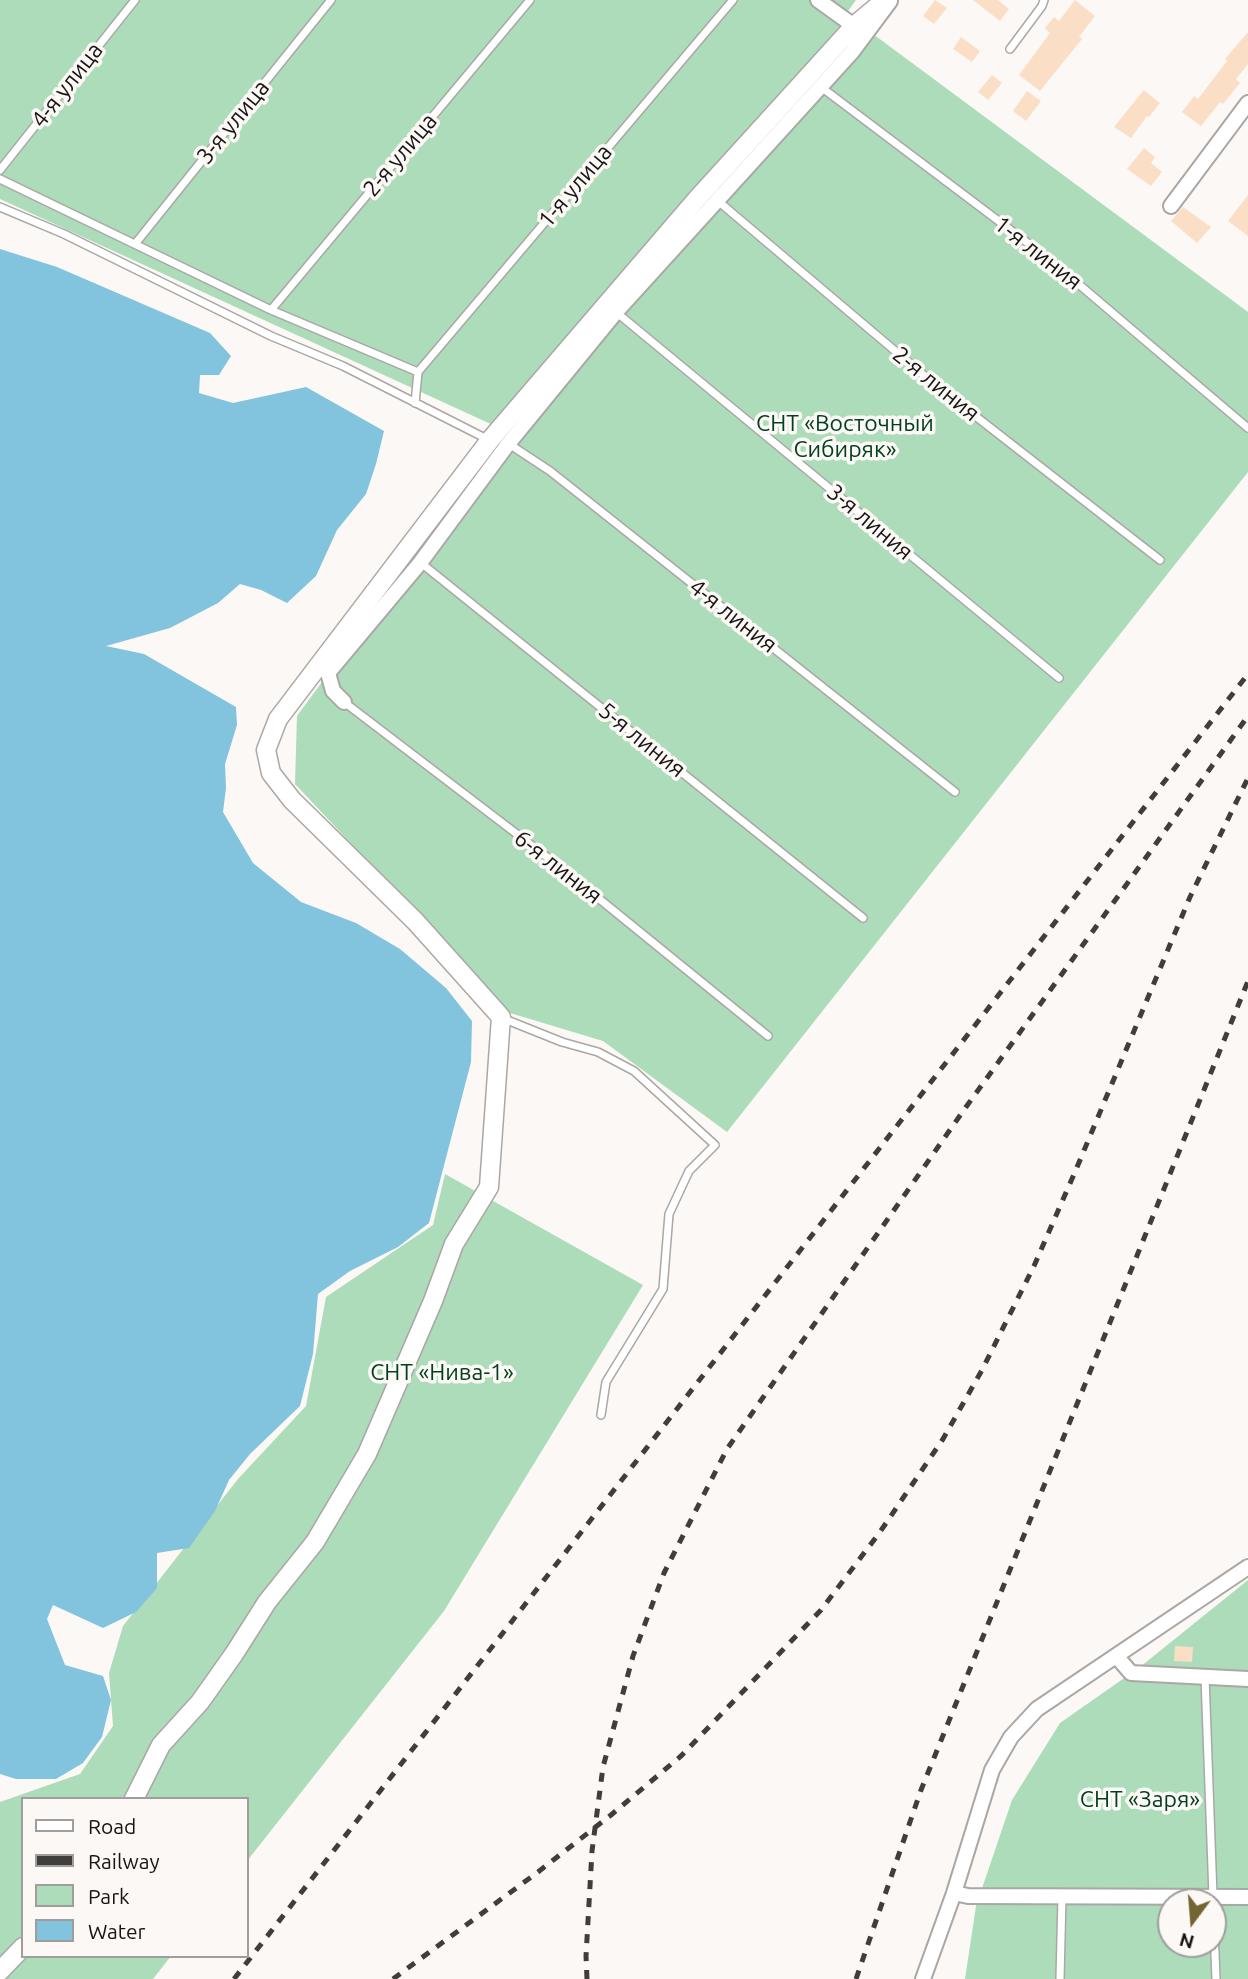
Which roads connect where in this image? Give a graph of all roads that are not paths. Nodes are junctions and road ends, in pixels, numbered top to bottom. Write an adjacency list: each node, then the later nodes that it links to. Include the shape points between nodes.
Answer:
1 (135, 0): 13 (lane, 4-я улица)
2 (331, 0): 18 (lane, 3-я улица)
3 (530, 0): 19 (lane, 2-я улица)
4 (733, 0): 21 (lane, 1-я улица)
5 (818, 0): 9 (street)
6 (885, 0): 9 (street)
7 (891, 0): 11 (street)
8 (1044, 0): 10 (lane)
9 (854, 26): 24 (street)
10 (1010, 49)
11 (821, 87): 15 (street); 23 (lane, 1-я линия, via 1049,259)
12 (1248, 103): 16 (street)
13 (0, 170)
14 (0, 179): 18 (lane)
15 (718, 201): 20 (street); 26 (lane, 2-я линия, via 933,383)
16 (1171, 206)
17 (0, 207): 22 (lane)
18 (135, 244): 19 (lane)
19 (271, 310): 21 (lane)
20 (616, 312): 25 (street); 28 (lane, 3-я линия)
21 (418, 372): 22 (lane)
22 (415, 403): 24 (lane)
23 (1248, 428)
24 (489, 440): 32 (street, via 278,719 266,751 271,773 292,800 415,921)
25 (508, 444): 27 (street); 30 (lane, 4-я линия, via 561,480)
26 (1160, 560)
27 (420, 563): 29 (street, via 328,673 333,691); 31 (lane, 5-я линия)
28 (1059, 678)
29 (344, 702): 33 (lane, 6-я линия, via 560,867)
30 (955, 792)
31 (863, 918)
32 (501, 1017): 34 (lane, via 598,1052 634,1071 715,1145 689,1171 669,1214 663,1289 606,1381); 39 (street, via 489,1187 454,1244 367,1454 315,1542 267,1602 200,1702 161,1745)
33 (768, 1036)
34 (601, 1415)
35 (1248, 1567): 36 (street)
36 (1117, 1657): 37 (street, via 1131,1673); 41 (street, via 1037,1709 1011,1737 992,1770)
37 (1205, 1677): 38 (street); 40 (lane)
38 (1248, 1679)
39 (135, 1797)
40 (1213, 1888)
41 (954, 1893): 42 (street); 49 (street)
42 (1062, 1896): 44 (street); 50 (lane)
43 (1248, 1897): 45 (street)
44 (1157, 1899)
45 (1227, 1899)
46 (21, 1949): 48 (street)
47 (1215, 1958): 51 (lane)
48 (0, 1971)
49 (923, 1979)
50 (1059, 1979)
51 (1216, 1979)

